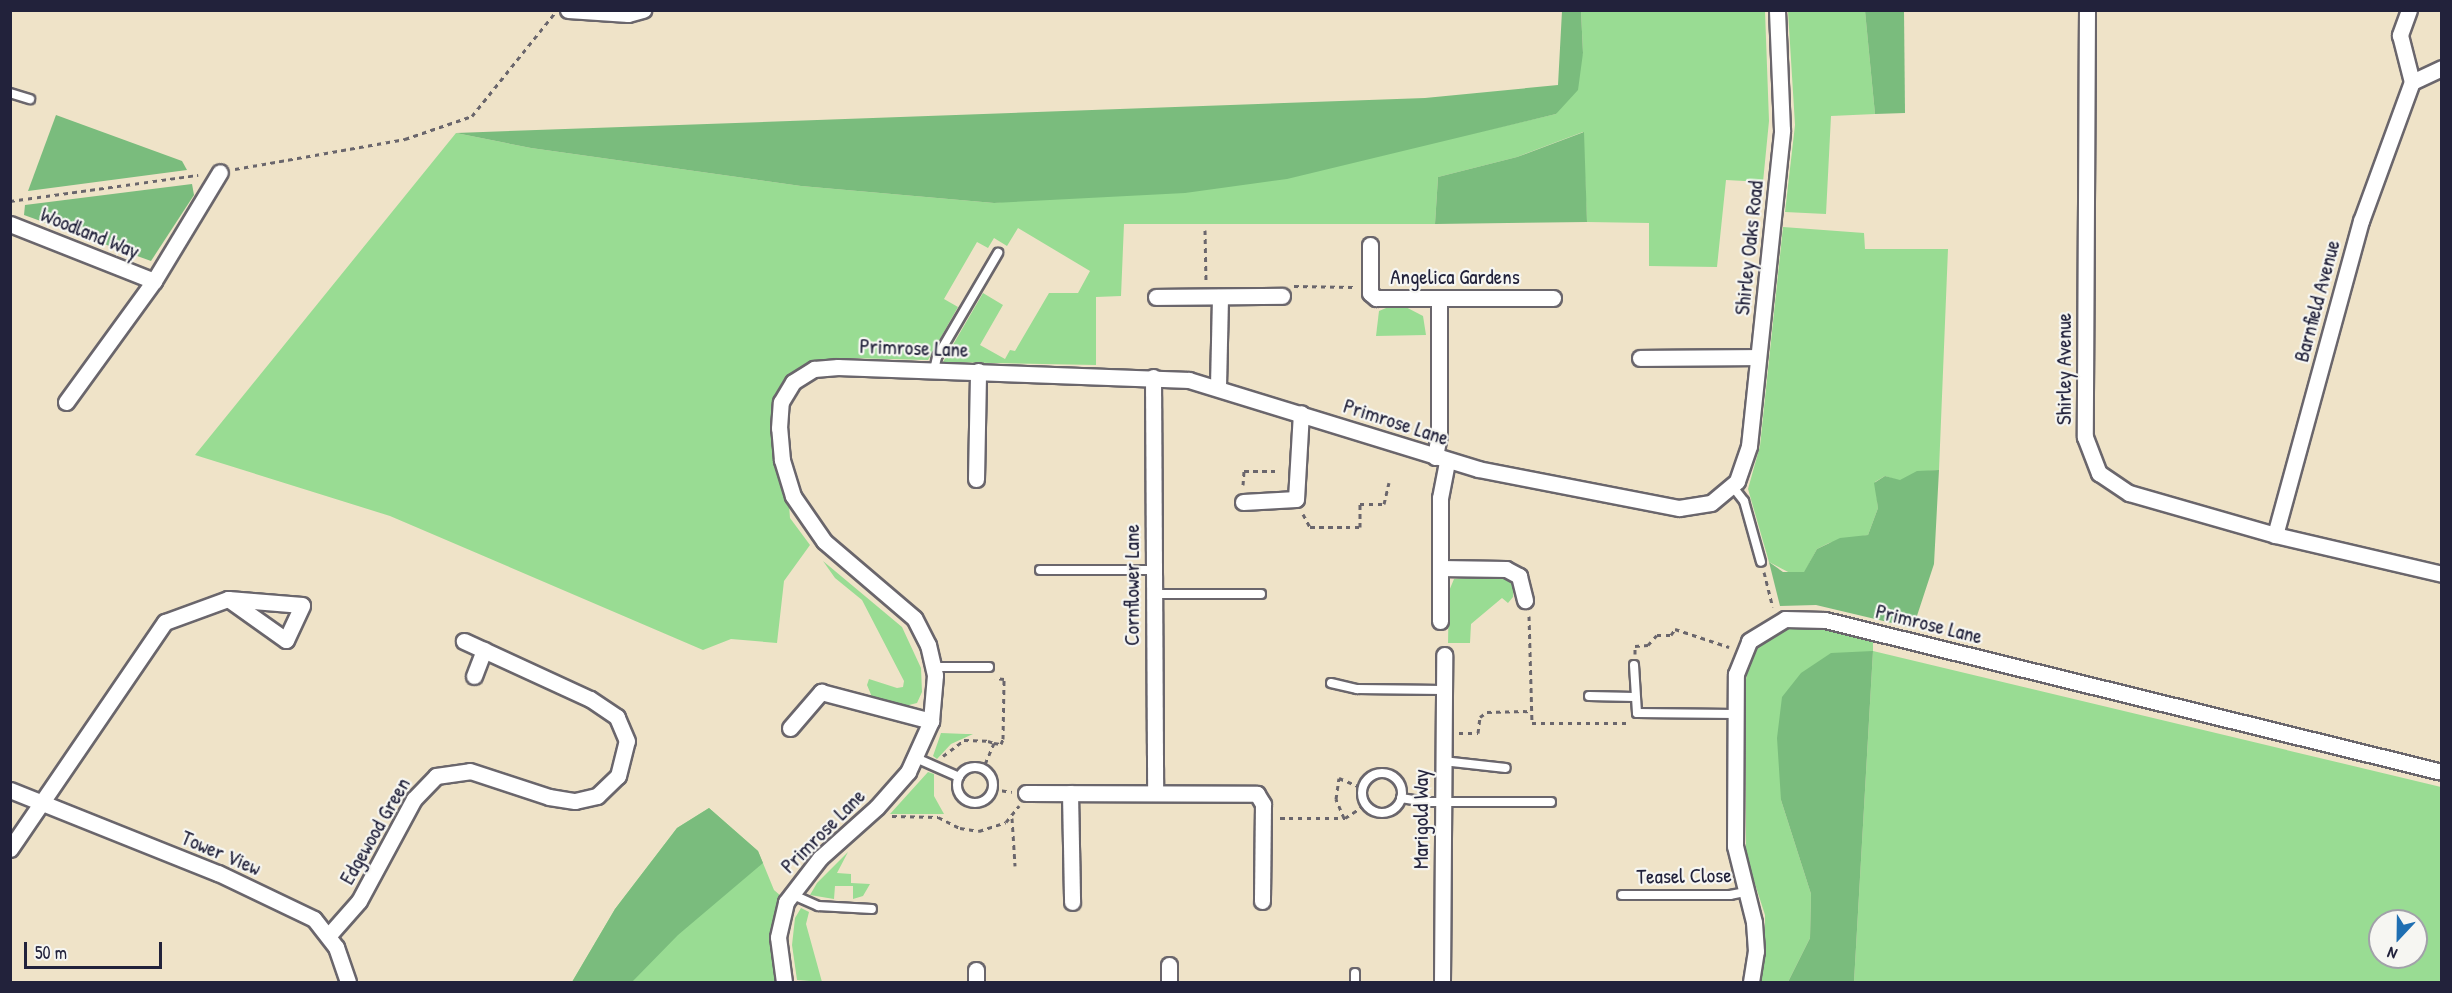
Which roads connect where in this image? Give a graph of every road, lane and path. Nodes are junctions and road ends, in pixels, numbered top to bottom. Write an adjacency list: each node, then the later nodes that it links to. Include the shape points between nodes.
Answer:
1 (557, 10): 11 (path, via 472,116 405,139)
2 (568, 10): 3 (street, via 628,14)
3 (643, 10)
4 (1777, 10): 24 (street, Shirley Oaks Road, via 1782,130)
5 (2087, 10): 39 (street, Shirley Avenue, via 2085,437 2099,473 2129,493)
6 (2409, 10): 8 (street, via 2400,35)
7 (2442, 68): 8 (street)
8 (2412, 82): 39 (street, Barnfield Avenue, via 2361,221)
9 (10, 93): 10 (lane)
10 (30, 99)
11 (220, 172): 12 (path); 17 (street, Woodland Way)
12 (10, 201)
13 (10, 224): 17 (street, Woodland Way)
14 (1205, 230): 20 (path)
15 (1370, 245): 18 (street, Angelica Gardens)
16 (998, 253): 26 (lane, via 937,357)
17 (153, 281): 30 (street, Woodland Way)
18 (1370, 287): 21 (path, via 1288,286); 22 (street, Angelica Gardens, via 1376,298)
19 (1156, 297): 20 (street)
20 (1213, 297): 21 (street); 29 (street)
21 (1282, 297)
22 (1439, 298): 23 (street, Angelica Gardens); 32 (street)
23 (1553, 298)
24 (1758, 357): 25 (street); 36 (street, Shirley Oaks Road, via 1747,458)
25 (1640, 358)
26 (934, 370): 27 (street, Primrose Lane); 56 (street, Primrose Lane, via 814,369 786,391 778,428 787,478 802,511 838,554 914,618)
27 (978, 371): 28 (street, Primrose Lane); 34 (street)
28 (1153, 377): 29 (street, Primrose Lane); 43 (street, Cornflower Lane)
29 (1218, 386): 31 (street, Primrose Lane)
30 (66, 402)
31 (1301, 413): 32 (street, Primrose Lane); 33 (street)
32 (1441, 459): 36 (street, Primrose Lane, via 1679,508 1711,503); 41 (street)
33 (1298, 471): 37 (street); 38 (path, via 1244,471)
34 (976, 479)
35 (1389, 483): 37 (path, via 1384,504 1360,504 1360,527 1310,527)
36 (1733, 487): 40 (lane, via 1744,501)
37 (1296, 499): 38 (street)
38 (1243, 502)
39 (2275, 535): 44 (street, Shirley Avenue)
40 (1761, 562): 50 (path)
41 (1440, 568): 48 (street, via 1506,569 1519,576); 49 (street)
42 (1040, 570): 43 (lane)
43 (1153, 570): 45 (street, Cornflower Lane)
44 (2442, 574)
45 (1153, 594): 46 (lane); 79 (street, Cornflower Lane)
46 (1261, 594)
47 (228, 599): 83 (street, via 165,622)
48 (1525, 600): 63 (path, via 1530,620)
49 (1440, 621)
50 (1777, 622): 53 (street, Primrose Lane, via 1755,635); 75 (street, Primrose Lane, via 1798,617 1825,620)
51 (464, 641): 52 (street, Edgewood Green)
52 (484, 650): 58 (street); 99 (street, Edgewood Green, via 590,699 617,717 627,741 625,762 618,776 597,796 575,801 549,797 470,771 436,776 414,799 359,901)
53 (1743, 652): 55 (path, via 1675,629 1671,635 1657,635 1648,645 1635,646); 65 (street, Primrose Lane, via 1736,674)
54 (1444, 655): 60 (street, Marigold Way)
55 (1634, 665): 62 (lane)
56 (934, 667): 57 (lane); 66 (street, Primrose Lane)
57 (989, 667): 69 (path, via 993,678 1004,679 1003,741)
58 (474, 676)
59 (1330, 683): 60 (lane, via 1357,689)
60 (1443, 690): 68 (street, Marigold Way)
61 (1589, 696): 62 (lane)
62 (1634, 697): 64 (lane)
63 (1532, 711): 64 (path, via 1534,725 1629,725); 68 (path, via 1488,711 1480,717 1478,733)
64 (1637, 712): 65 (lane)
65 (1735, 714): 93 (street, Primrose Lane, via 1735,846)
66 (931, 721): 67 (street, via 821,692); 70 (street, Primrose Lane)
67 (790, 728)
68 (1443, 733): 71 (street, Marigold Way)
69 (994, 743): 72 (path, via 972,739 958,742); 74 (path)
70 (916, 758): 72 (lane); 87 (street, Primrose Lane)
71 (1442, 761): 73 (lane); 84 (street, Marigold Way)
72 (935, 767): 76 (lane)
73 (1506, 768)
74 (983, 769): 76 (lane, via 971,767); 76 (lane, via 991,776 993,789 980,802 968,801 960,795)
75 (2442, 772)
76 (959, 777)
77 (1363, 788): 82 (lane, via 1374,775 1387,774 1401,786); 86 (lane); 90 (path, via 1339,778 1336,799)
78 (10, 790): 83 (street, Tower View)
79 (1155, 793): 80 (street); 89 (street, via 1251,793 1262,801)
80 (1070, 794): 81 (street); 97 (street)
81 (1024, 796): 88 (path)
82 (1401, 798): 84 (lane); 86 (lane, via 1387,813 1374,812)
83 (42, 801): 91 (street); 99 (street, Tower View, via 295,909 314,919)
84 (1442, 802): 85 (lane); 106 (street, Marigold Way)
85 (1551, 802)
86 (1365, 805): 90 (path)
87 (875, 809): 88 (path, via 889,816 941,817 972,831 993,829); 94 (street, Primrose Lane, via 820,858)
88 (1012, 818): 92 (path)
89 (1263, 818): 90 (path); 96 (street)
90 (1344, 818)
91 (10, 849)
92 (1015, 866)
93 (1746, 892): 95 (lane, Teasel Close); 107 (street, Primrose Lane, via 1756,938)
94 (791, 894): 98 (lane, via 818,906); 103 (street, Primrose Lane, via 778,937)
95 (1622, 896)
96 (1262, 901)
97 (1072, 902)
98 (872, 909)
99 (329, 935): 102 (street, Tower View)
100 (1169, 965): 104 (street)
101 (1356, 973): 105 (lane)
102 (348, 982)
103 (784, 982)
104 (1169, 982)
105 (1356, 982)
106 (1442, 982)
107 (1751, 982)

